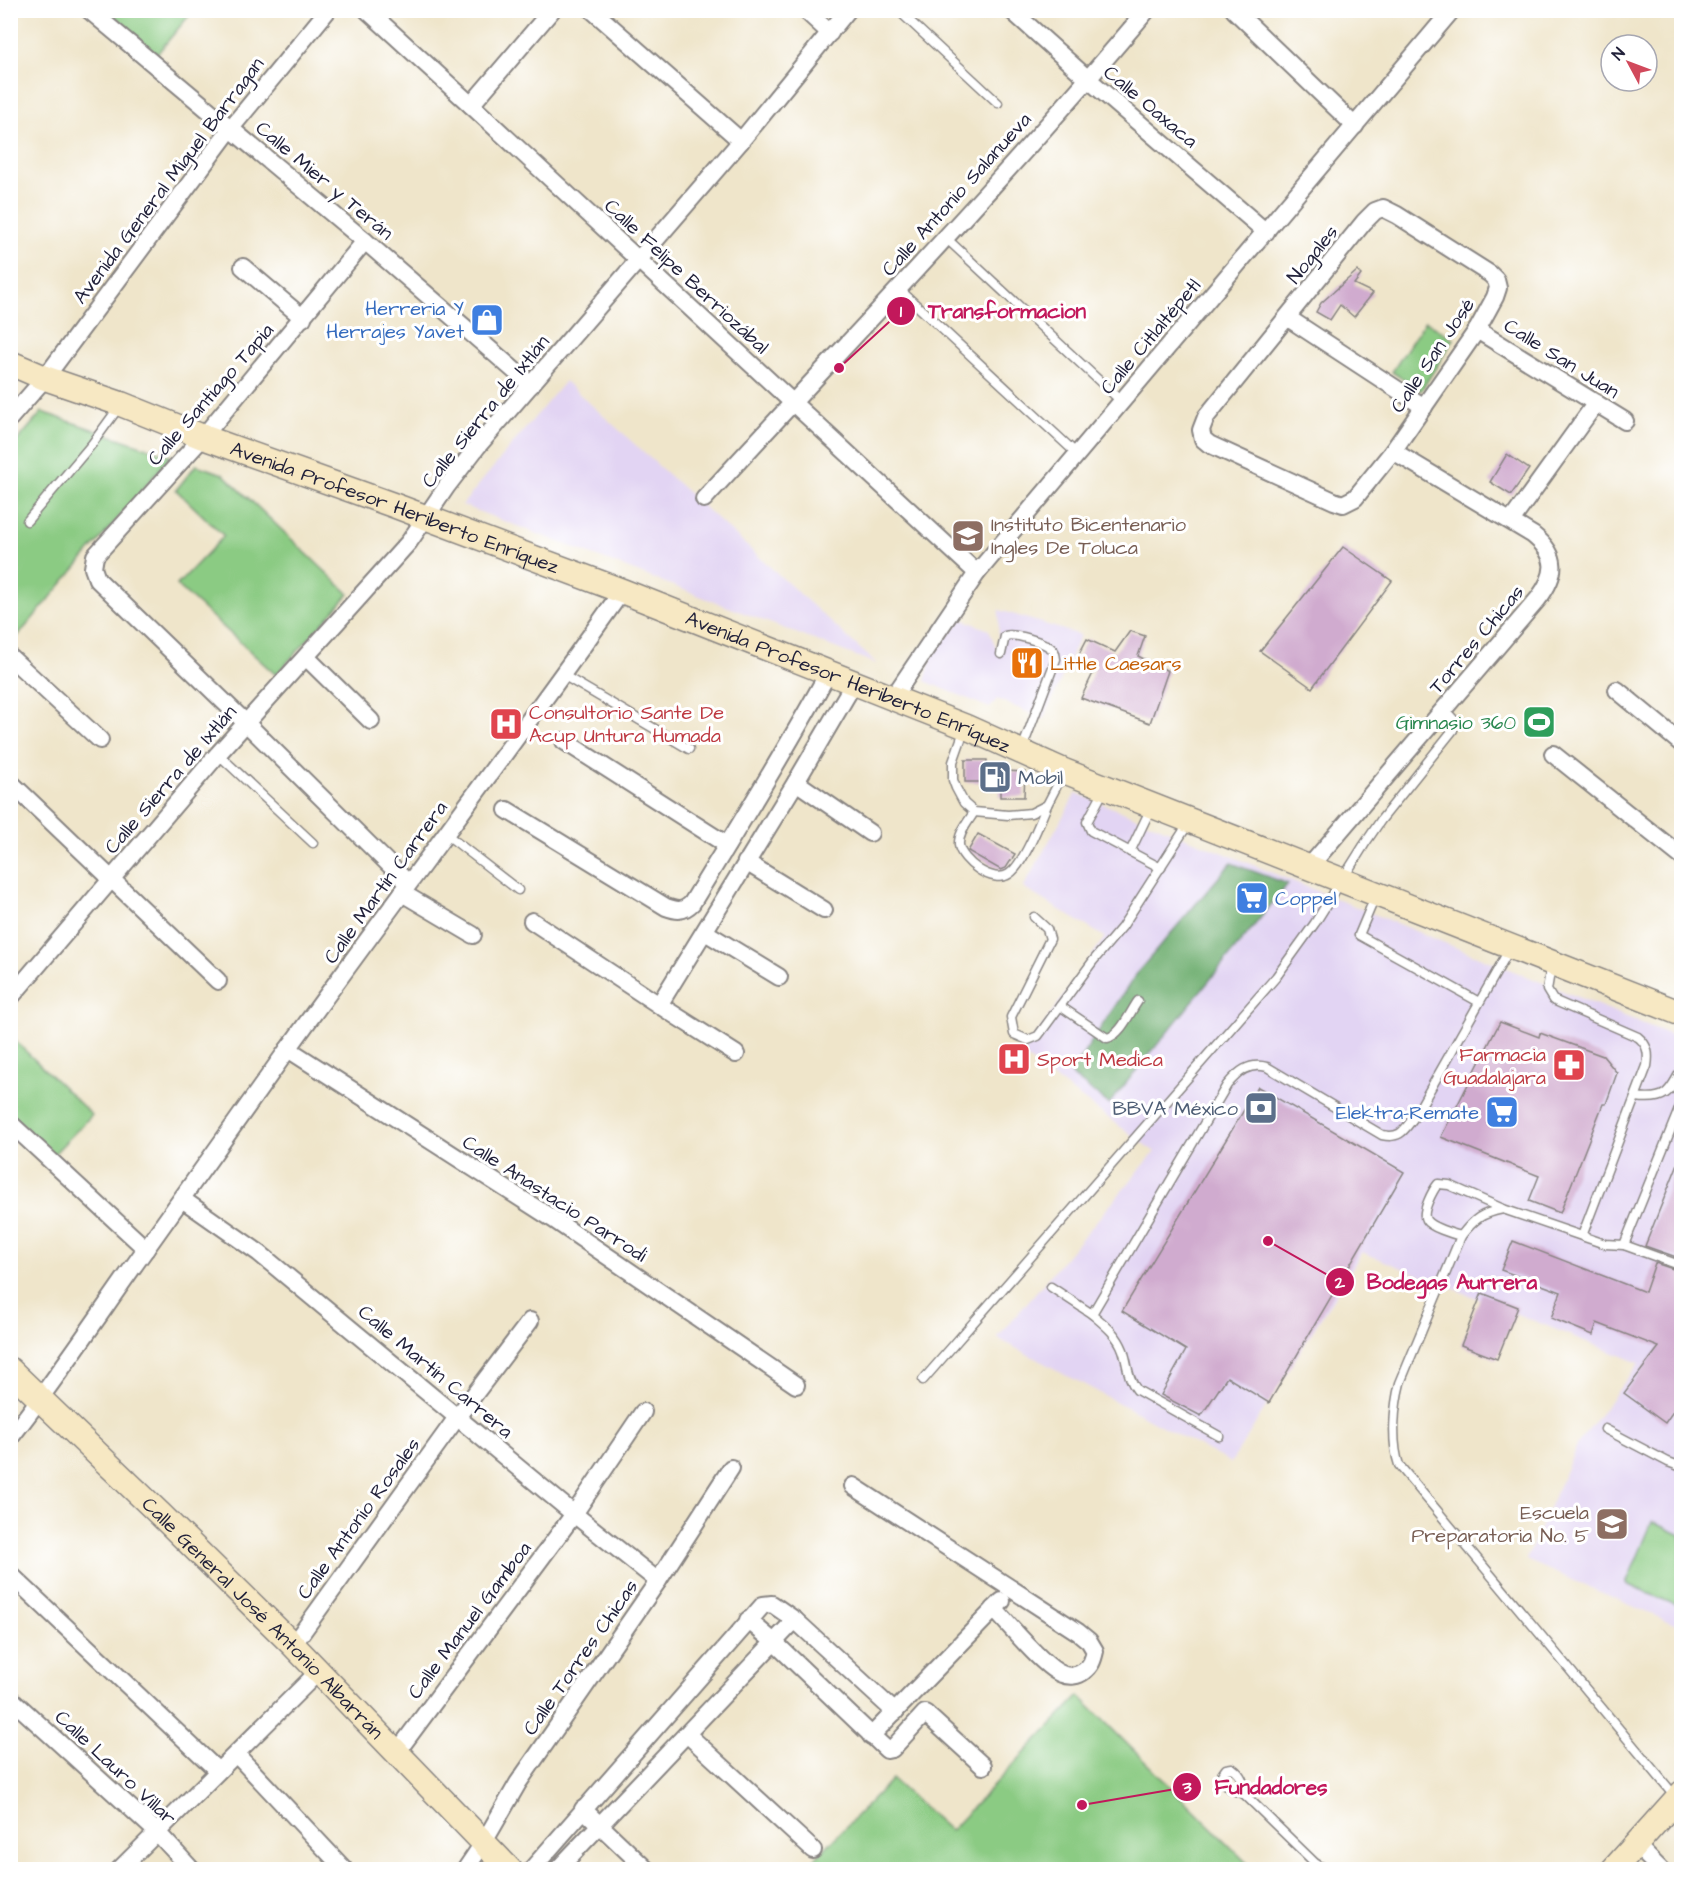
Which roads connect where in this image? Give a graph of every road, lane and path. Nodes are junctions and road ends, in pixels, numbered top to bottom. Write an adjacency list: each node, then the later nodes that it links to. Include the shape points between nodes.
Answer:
1 (89, 10): 18 (street, Calle Mier y Terán)
2 (328, 10): 18 (street, Avenida General Miguel Barragan)
3 (367, 10): 16 (street, Calle Felipe Berriozábal)
4 (552, 10): 16 (street)
5 (592, 10): 19 (street)
6 (805, 10): 13 (street)
7 (848, 10): 13 (street, Calle Sierra de Ixtlán)
8 (898, 10): 15 (lane)
9 (1011, 10): 14 (street, Calle Oaxaca)
10 (1147, 10): 14 (street, Calle Antonio Salanueva)
11 (1234, 10): 17 (street)
12 (1452, 10): 17 (street, Calle Citlaltépetl)
13 (830, 33): 19 (street, Calle Sierra de Ixtlán)
14 (1089, 80): 20 (street, Calle Oaxaca); 21 (street, Calle Antonio Salanueva)
15 (998, 103)
16 (471, 105): 23 (street, Calle Felipe Berriozábal)
17 (1355, 126): 20 (street, Calle Citlaltépetl)
18 (231, 128): 22 (street, Calle Mier y Terán); 31 (street, Avenida General Miguel Barragan)
19 (741, 141): 23 (street, Calle Sierra de Ixtlán)
20 (1266, 232): 33 (street, Calle Citlaltépetl)
21 (946, 238): 26 (street, Calle Antonio Salanueva); 33 (lane)
22 (365, 241): 27 (street, Calle Santiago Tapia); 32 (street, Calle Mier y Terán)
23 (639, 260): 32 (street, Calle Sierra de Ixtlán); 34 (street, Calle Felipe Berriozábal)
24 (243, 267): 27 (street)
25 (1496, 280): 28 (street, Nogales, via 1397,215 1379,209 1364,222); 29 (street, Calle San José, via 1495,297)
26 (899, 288): 34 (street, Calle Antonio Salanueva); 42 (lane)
27 (303, 318): 40 (street, Calle Santiago Tapia)
28 (1288, 318): 37 (street); 44 (street, Nogales, via 1206,417 1201,430 1203,439)
29 (1477, 330): 35 (street, Calle San Juan); 37 (street, Calle San José)
30 (10, 363): 31 (main road, Avenida Profesor Heriberto Enríquez)
31 (45, 378): 36 (main road, Avenida Profesor Heriberto Enríquez); 38 (street, Avenida General Miguel Barragan)
32 (531, 385): 45 (street, Calle Sierra de Ixtlán, via 477,447)
33 (1122, 402): 42 (street, Calle Citlaltépetl)
34 (792, 403): 43 (street, Calle Antonio Salanueva); 48 (street, Calle Felipe Berriozábal)
35 (1596, 403): 39 (street, Calle San Juan); 47 (street)
36 (121, 404): 40 (main road, Avenida Profesor Heriberto Enríquez); 46 (lane)
37 (1424, 407): 41 (street, Calle San José)
38 (10, 418)
39 (1625, 421)
40 (204, 437): 45 (main road, Avenida Profesor Heriberto Enríquez); 60 (street, Calle Santiago Tapia, via 95,556 93,568 97,579)
41 (1393, 451): 44 (street, Calle San José, via 1355,498); 47 (street)
42 (1078, 455): 48 (street, Calle Citlaltépetl)
43 (705, 499)
44 (1343, 504)
45 (426, 518): 49 (main road, Avenida Profesor Heriberto Enríquez); 52 (street, Calle Sierra de Ixtlán)
46 (27, 521)
47 (1511, 521): 58 (street, Torres Chicas, via 1544,543 1553,567 1549,584)
48 (977, 573): 57 (street, Calle Citlaltépetl)
49 (622, 591): 53 (main road, Avenida Profesor Heriberto Enríquez); 54 (street, Calle Martín Carrera)
50 (1001, 654): 66 (lane, via 1005,636 1012,635 1044,644 1056,655)
51 (10, 657): 62 (street)
52 (306, 657): 59 (street); 60 (street, Calle Sierra de Ixtlán)
53 (828, 673): 55 (main road, Avenida Profesor Heriberto Enríquez); 81 (street)
54 (563, 675): 65 (lane); 79 (street, Calle Martín Carrera)
55 (854, 683): 57 (main road, Avenida Profesor Heriberto Enríquez); 71 (street)
56 (1617, 690): 64 (street)
57 (892, 699): 61 (main road, Avenida Profesor Heriberto Enríquez)
58 (1444, 709): 85 (street, Torres Chicas); 88 (lane, via 1455,721 1453,730 1381,820)
59 (371, 721)
60 (246, 723): 67 (street, Calle Sierra de Ixtlán); 89 (street)
61 (966, 728): 66 (main road, Avenida Profesor Heriberto Enríquez); 76 (lane, via 953,762 953,780)
62 (100, 740)
63 (564, 741): 81 (street)
64 (1682, 744)
65 (689, 749)
66 (1021, 752): 69 (main road, Avenida Profesor Heriberto Enríquez)
67 (218, 754): 80 (lane); 87 (street, Calle Sierra de Ixtlán)
68 (1553, 754): 83 (street)
69 (1064, 771): 72 (main road, Avenida Profesor Heriberto Enríquez); 73 (lane)
70 (10, 782): 87 (street)
71 (796, 782): 78 (street); 84 (street)
72 (1105, 787): 74 (main road, Avenida Profesor Heriberto Enríquez); 82 (lane, via 1087,824 1091,831)
73 (1047, 805): 76 (lane, via 1020,815); 76 (lane, via 1023,856 1003,876 989,876 961,853 962,832)
74 (1152, 806): 77 (main road, Avenida Profesor Heriberto Enríquez); 82 (lane)
75 (507, 810): 81 (street, via 677,910 687,909 692,903)
76 (974, 812)
77 (1190, 821): 85 (main road, Avenida Profesor Heriberto Enríquez); 86 (lane)
78 (870, 833)
79 (446, 834): 89 (street, Calle Martín Carrera); 90 (lane)
80 (313, 843)
81 (727, 845)
82 (1130, 852): 86 (lane)
83 (1682, 857)
84 (746, 862): 92 (street); 95 (street)
85 (1309, 867): 88 (main road, Avenida Profesor Heriberto Enríquez)
86 (1161, 868): 105 (lane, via 1122,927)
87 (111, 879): 100 (street); 101 (street, Calle Sierra de Ixtlán)
88 (1341, 880): 91 (main road, Avenida Profesor Heriberto Enríquez); 124 (lane, via 1276,977)
89 (405, 888): 96 (street); 107 (street, Calle Martín Carrera)
90 (518, 890)
91 (1376, 893): 97 (main road, Avenida Profesor Heriberto Enríquez); 103 (lane, via 1359,935)
92 (824, 910)
93 (1034, 917): 105 (lane, via 1050,939 1011,1017 1014,1034 1028,1040 1038,1036)
94 (532, 921): 104 (street)
95 (705, 932): 99 (street); 104 (street)
96 (473, 935)
97 (1511, 947): 98 (main road, Avenida Profesor Heriberto Enríquez); 103 (lane)
98 (1552, 963): 106 (main road, Avenida Profesor Heriberto Enríquez); 110 (lane, via 1547,990 1553,1000 1644,1043 1647,1066)
99 (779, 977)
100 (218, 981)
101 (10, 998)
102 (1138, 1000): 105 (lane, via 1117,1032 1107,1038)
103 (1479, 1002): 121 (lane, via 1415,1116 1393,1137 1382,1135 1267,1067 1248,1066 1237,1073)
104 (658, 1005): 108 (street)
105 (1060, 1006)
106 (1682, 1014)
107 (288, 1049): 113 (street, Calle Martín Carrera); 125 (street, Calle Anastacio Parrodi, via 553,1220)
108 (736, 1054)
109 (1682, 1068): 110 (lane, via 1670,1090 1660,1097)
110 (1636, 1097): 116 (lane)
111 (1682, 1102): 117 (lane)
112 (10, 1123): 118 (street)
113 (182, 1199): 118 (street, Calle Martín Carrera); 128 (street, Calle Martín Carrera, via 267,1259)
114 (1503, 1209): 115 (lane, via 1484,1213); 115 (lane, via 1449,1185 1438,1184 1428,1203 1426,1220); 116 (lane)
115 (1461, 1236): 156 (lane, via 1395,1401 1399,1464)
116 (1582, 1236): 117 (lane, via 1612,1246)
117 (1624, 1245): 119 (lane)
118 (146, 1249): 126 (street, Calle Martín Carrera)
119 (1682, 1266)
120 (1051, 1287): 121 (lane)
121 (1092, 1314): 130 (lane, via 1116,1336 1129,1378 1137,1390)
122 (530, 1321): 128 (street, Calle Antonio Rosales)
123 (10, 1370): 126 (main road, Calle General José Antonio Albarrán)
124 (922, 1380)
125 (796, 1386)
126 (40, 1400): 131 (street, Calle Martín Carrera); 143 (main road, Calle General José Antonio Albarrán)
127 (643, 1412): 135 (street, Calle Manuel Gamboa)
128 (458, 1416): 135 (street, Calle Martín Carrera); 143 (street, Calle Antonio Rosales)
129 (1605, 1429): 132 (lane)
130 (1219, 1436)
131 (10, 1438)
132 (1682, 1467)
133 (731, 1468): 137 (street, Calle Torres Chicas)
134 (853, 1486): 138 (street)
135 (574, 1514): 137 (street, Calle Martín Carrera); 151 (street, Calle Manuel Gamboa)
136 (10, 1574): 154 (street)
137 (658, 1581): 160 (street, Calle Torres Chicas, via 518,1783)
138 (1012, 1590): 139 (street); 139 (street, via 1089,1641 1095,1651 1092,1663 1081,1674 1061,1674 1044,1662)
139 (994, 1609): 146 (street)
140 (748, 1620): 141 (street, via 768,1604); 142 (street); 157 (street)
141 (795, 1620): 142 (street); 147 (street)
142 (774, 1642): 149 (street); 150 (street)
143 (293, 1645): 144 (main road, Calle General José Antonio Albarrán)
144 (318, 1672): 151 (main road, Calle General José Antonio Albarrán); 152 (street)
145 (10, 1698): 159 (street, Calle Lauro Villar)
146 (907, 1699): 147 (street); 148 (street)
147 (895, 1712): 150 (street)
148 (925, 1713): 150 (street, via 890,1750); 153 (street)
149 (687, 1734): 158 (street); 162 (street)
150 (871, 1736)
151 (397, 1752): 160 (main road, Calle General José Antonio Albarrán)
152 (236, 1754): 154 (street); 165 (street)
153 (983, 1766)
154 (218, 1771): 159 (street)
155 (1244, 1794): 171 (lane)
156 (1679, 1796): 161 (main road)
157 (583, 1809): 158 (street); 168 (street)
158 (600, 1825): 169 (street); 170 (street)
159 (156, 1832): 163 (street); 164 (street, Calle Lauro Villar)
160 (484, 1842): 166 (street, Calle Torres Chicas); 167 (main road, Calle General José Antonio Albarrán)
161 (1635, 1844): 172 (main road); 173 (street)
162 (813, 1850)
163 (119, 1869)
164 (192, 1869)
165 (345, 1869)
166 (465, 1869)
167 (510, 1869)
168 (531, 1869)
169 (557, 1869)
170 (647, 1869)
171 (1326, 1869)
172 (1613, 1869)
173 (1661, 1869)

